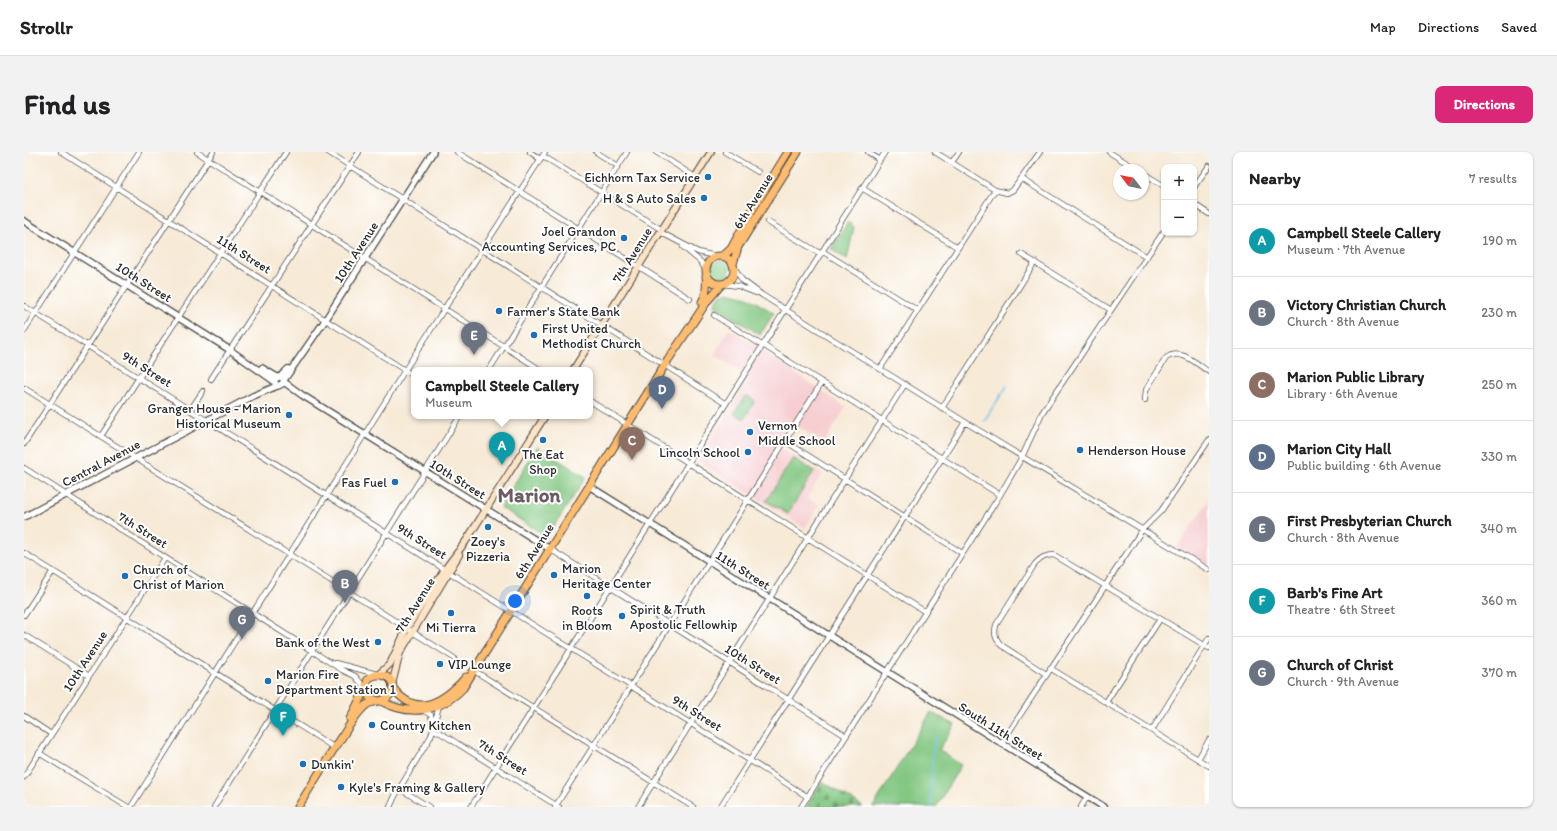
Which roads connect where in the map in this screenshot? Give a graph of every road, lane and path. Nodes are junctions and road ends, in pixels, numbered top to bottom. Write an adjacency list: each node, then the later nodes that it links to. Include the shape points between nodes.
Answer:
1 (61, 152): 38 (street, 11th Street)
2 (139, 152): 38 (street)
3 (197, 152): 25 (street)
4 (213, 152): 25 (street)
5 (286, 152): 42 (street)
6 (328, 152): 29 (street)
7 (359, 152): 29 (street)
8 (433, 152): 44 (street, 10th Avenue)
9 (457, 152): 41 (street)
10 (530, 152): 24 (street)
11 (596, 152): 30 (street)
12 (627, 152): 30 (street)
13 (656, 152): 33 (street)
14 (711, 152): 33 (main road, 7th Avenue)
15 (725, 152): 32 (street)
16 (788, 152): 62 (main road, 6th Avenue, via 731,249)
17 (798, 152): 67 (main road, 6th Avenue, via 738,247)
18 (868, 152): 26 (street)
19 (885, 152): 26 (street)
20 (935, 152): 27 (street)
21 (959, 152): 27 (street)
22 (1040, 152): 35 (street)
23 (1109, 152): 28 (street)
24 (543, 155): 41 (street); 43 (street)
25 (208, 159): 42 (street); 47 (street)
26 (880, 160): 39 (street)
27 (952, 162): 40 (street)
28 (1128, 164)
29 (350, 166): 44 (street); 50 (street)
30 (618, 166): 43 (street)
31 (1209, 166): 36 (street)
32 (758, 172)
33 (695, 177): 52 (main road, 7th Avenue)
34 (1149, 177): 37 (street)
35 (1022, 179): 40 (street, via 1007,193); 63 (street)
36 (1197, 183)
37 (1161, 184)
38 (117, 187): 47 (street, 11th Street); 57 (street)
39 (862, 188): 55 (street); 58 (street)
40 (995, 190): 55 (street)
41 (520, 191): 51 (street); 56 (street)
42 (260, 192): 50 (street); 59 (street)
43 (601, 193): 51 (street); 52 (street)
44 (403, 199): 56 (street); 64 (street, 10th Avenue)
45 (1197, 206): 46 (street)
46 (1209, 214)
47 (169, 220): 59 (street, 11th Street); 69 (street)
48 (24, 221): 57 (street, 10th Street)
49 (768, 222): 58 (street)
50 (311, 224): 64 (street); 71 (street)
51 (579, 228): 66 (street); 72 (street)
52 (661, 231): 54 (street); 66 (main road, 7th Avenue)
53 (1161, 235): 63 (street)
54 (679, 243): 61 (street, via 698,252); 68 (street, via 701,262)
55 (957, 247): 78 (street)
56 (482, 249): 72 (street); 76 (street)
57 (74, 252): 69 (street, 10th Street); 80 (street)
58 (821, 252): 77 (street); 78 (street)
59 (221, 253): 71 (street, 11th Street); 82 (street)
60 (1020, 254): 65 (street)
61 (715, 256): 62 (main road); 68 (main road, via 707,263)
62 (723, 256): 67 (main road)
63 (1146, 257): 79 (street)
64 (364, 259): 76 (street); 83 (street, 10th Avenue)
65 (1035, 262): 79 (street); 110 (street)
66 (639, 266): 74 (street); 84 (main road, 7th Avenue)
67 (734, 266): 70 (main road, via 733,277); 73 (street, via 742,280)
68 (706, 271): 70 (main road, via 711,282); 86 (main road, 6th Avenue, via 705,296)
69 (127, 284): 82 (street, 10th Street); 87 (street)
70 (722, 284): 73 (street, via 738,286); 86 (main road, 6th Avenue, via 713,292)
71 (272, 285): 83 (street, 11th Street); 90 (street)
72 (541, 287): 84 (street); 89 (street)
73 (762, 295): 77 (street)
74 (690, 299)
75 (24, 306): 80 (street, 9th Street)
76 (444, 309): 89 (street); 96 (street)
77 (786, 309): 88 (street); 95 (street)
78 (917, 310): 95 (street)
79 (1111, 310): 123 (street, via 1042,413)
80 (36, 313): 85 (street); 87 (street, 9th Street)
81 (714, 315): 88 (street)
82 (179, 317): 90 (street, 10th Street); 99 (street)
83 (326, 319): 96 (street, 11th Street); 101 (street, 10th Avenue, via 296,362)
84 (602, 325): 91 (street); 94 (main road, 7th Avenue)
85 (24, 331)
86 (679, 344): 91 (main road, 6th Avenue)
87 (88, 345): 99 (street, 9th Street); 108 (street)
88 (763, 345): 102 (street); 109 (street)
89 (504, 346): 92 (street); 93 (street)
90 (230, 350): 100 (street); 101 (street, 10th Street)
91 (665, 365): 109 (street); 117 (main road, 6th Avenue)
92 (491, 367)
93 (536, 367)
94 (575, 367)
95 (880, 369): 103 (street)
96 (405, 370): 98 (street, 11th Street); 118 (street)
97 (1209, 372): 106 (street, via 1183,356 1171,355 1166,358 1146,390)
98 (411, 374)
99 (139, 377): 111 (street, 9th Street); 119 (street)
100 (211, 379)
101 (279, 381): 114 (street, Central Avenue); 118 (street, 10th Street)
102 (822, 382): 115 (street); 121 (street)
103 (905, 384): 110 (street); 115 (street)
104 (24, 388): 108 (street)
105 (203, 391): 111 (street)
106 (1145, 400)
107 (593, 403): 117 (street)
108 (50, 404): 119 (street); 122 (street)
109 (726, 404): 126 (street)
110 (942, 408): 116 (street)
111 (191, 409): 114 (street, 9th Street)
112 (458, 419): 128 (street)
113 (543, 419): 135 (main road, 7th Avenue)
114 (207, 420): 124 (street, Central Avenue); 133 (street, 9th Street)
115 (882, 420): 125 (street); 129 (street)
116 (965, 422): 123 (street); 125 (street)
117 (628, 425): 126 (street); 130 (main road, 6th Avenue)
118 (366, 434): 128 (street, 10th Street); 133 (street)
119 (101, 436): 124 (street)
120 (1209, 440): 139 (street, via 1161,511)
121 (785, 441): 129 (street); 134 (street)
122 (24, 444)
123 (1022, 457): 132 (street); 139 (street)
124 (134, 458): 131 (street, Central Avenue); 145 (street)
125 (942, 458): 132 (street); 137 (street)
126 (689, 463): 134 (street); 138 (street)
127 (24, 468): 131 (street, 7th Street)
128 (425, 471): 135 (street, 10th Street); 140 (street)
129 (844, 478): 137 (street); 141 (street)
130 (589, 486): 138 (street, 11th Street); 142 (main road, 6th Avenue)
131 (65, 494): 136 (street, Central Avenue); 146 (street, 7th Street)
132 (1000, 494): 144 (street)
133 (327, 495): 140 (street, 9th Street); 145 (street)
134 (748, 500): 141 (street); 147 (street)
135 (486, 509): 142 (street, 10th Street); 148 (main road, 7th Avenue)
136 (24, 517)
137 (904, 517): 144 (street); 151 (street)
138 (650, 524): 147 (street, 11th Street); 153 (street)
139 (1142, 530): 149 (street); 152 (street)
140 (387, 532): 148 (street, 9th Street); 154 (street)
141 (807, 538): 151 (street); 155 (street)
142 (550, 549): 153 (street, 10th Street); 156 (main road, 6th Avenue)
143 (24, 553): 150 (street)
144 (962, 553): 157 (street)
145 (290, 554): 154 (street); 158 (street)
146 (165, 558): 158 (street, 7th Street); 160 (street, 10th Avenue)
147 (710, 562): 155 (street, 11th Street); 162 (street)
148 (447, 570): 156 (street, 9th Street); 163 (main road, 7th Avenue)
149 (1209, 570)
150 (53, 571): 159 (street); 160 (street)
151 (867, 575): 157 (street); 165 (street)
152 (1104, 585): 161 (street); 173 (street); 178 (street, via 1054,555 1040,558 1035,564 996,625 995,633 996,640 1001,645)
153 (611, 588): 162 (street, 10th Street); 168 (street)
154 (349, 592): 163 (street); 169 (street)
155 (769, 599): 165 (street, 11th Street); 172 (street)
156 (511, 610): 168 (street, 9th Street); 174 (main road, 6th Avenue)
157 (924, 611): 175 (street)
158 (253, 613): 169 (street, 7th Street); 176 (street)
159 (24, 615)
160 (126, 618): 176 (street); 179 (street, 10th Avenue)
161 (1160, 619): 167 (street); 185 (street)
162 (670, 625): 172 (street, 10th Street); 181 (street)
163 (410, 629): 170 (street); 177 (main road, 7th Avenue, via 390,664); 180 (main road, 7th Avenue, via 398,659)
164 (24, 635): 179 (street)
165 (829, 636): 175 (street, 11th Street); 183 (street)
166 (1209, 638): 167 (street)
167 (1207, 647): 194 (street)
168 (572, 649): 181 (street, 9th Street); 187 (street)
169 (312, 651): 171 (street, 7th Street); 188 (street)
170 (454, 658)
171 (332, 662): 177 (street, 7th Street); 182 (street, 7th Street, via 355,676)
172 (730, 662): 183 (street, 10th Street); 192 (street)
173 (1050, 668): 178 (street); 185 (street)
174 (474, 670): 180 (main road, 6th Avenue, via 455,689 430,704 420,706 400,696); 186 (main road, 6th Avenue, via 461,691); 187 (street)
175 (887, 672): 196 (street); 198 (street, South 11th Street)
176 (215, 673): 188 (street); 212 (street)
177 (378, 674): 180 (main road, via 386,676); 182 (main road, via 368,679)
178 (1046, 674): 198 (street)
179 (89, 676): 195 (street, 10th Avenue)
180 (392, 686): 184 (main road, via 390,695)
181 (631, 686): 192 (street, 9th Street); 199 (street)
182 (365, 688): 184 (main road, via 370,698); 190 (main road)
183 (788, 699): 196 (street, 10th Street); 203 (street)
184 (381, 702): 189 (main road, via 406,710); 190 (main road)
185 (1106, 702): 194 (street)
186 (439, 706): 189 (main road); 193 (street)
187 (534, 708): 199 (street); 205 (street)
188 (274, 711): 200 (street); 213 (street)
189 (424, 711): 193 (street, via 431,715)
190 (355, 715): 200 (main road)
191 (24, 716): 195 (street)
192 (691, 723): 203 (street, 9th Street); 207 (street)
193 (433, 730): 205 (street, 7th Street); 208 (street)
194 (1152, 730): 202 (street)
195 (51, 734): 201 (street, 10th Avenue)
196 (846, 736): 209 (street)
197 (1209, 740): 202 (street)
198 (1001, 744): 210 (street, South 11th Street)
199 (594, 746): 207 (street); 211 (street)
200 (335, 748): 214 (main road)
201 (39, 753): 206 (street, 10th Avenue); 212 (street)
202 (1198, 759): 204 (street)
203 (750, 760): 209 (street, 9th Street); 220 (street)
204 (1209, 766)
205 (497, 767): 211 (street, 7th Street); 217 (street)
206 (24, 777)
207 (654, 783): 218 (street); 219 (street)
208 (399, 788): 215 (street); 216 (street)
209 (808, 797): 221 (street)
210 (1087, 797): 222 (street); 223 (street, South 11th Street)
211 (557, 806)
212 (129, 807)
213 (214, 807)
214 (298, 807)
215 (390, 807)
216 (429, 807)
217 (471, 807)
218 (638, 807)
219 (693, 807)
220 (720, 807)
221 (801, 807)
222 (1081, 807)
223 (1104, 807)

